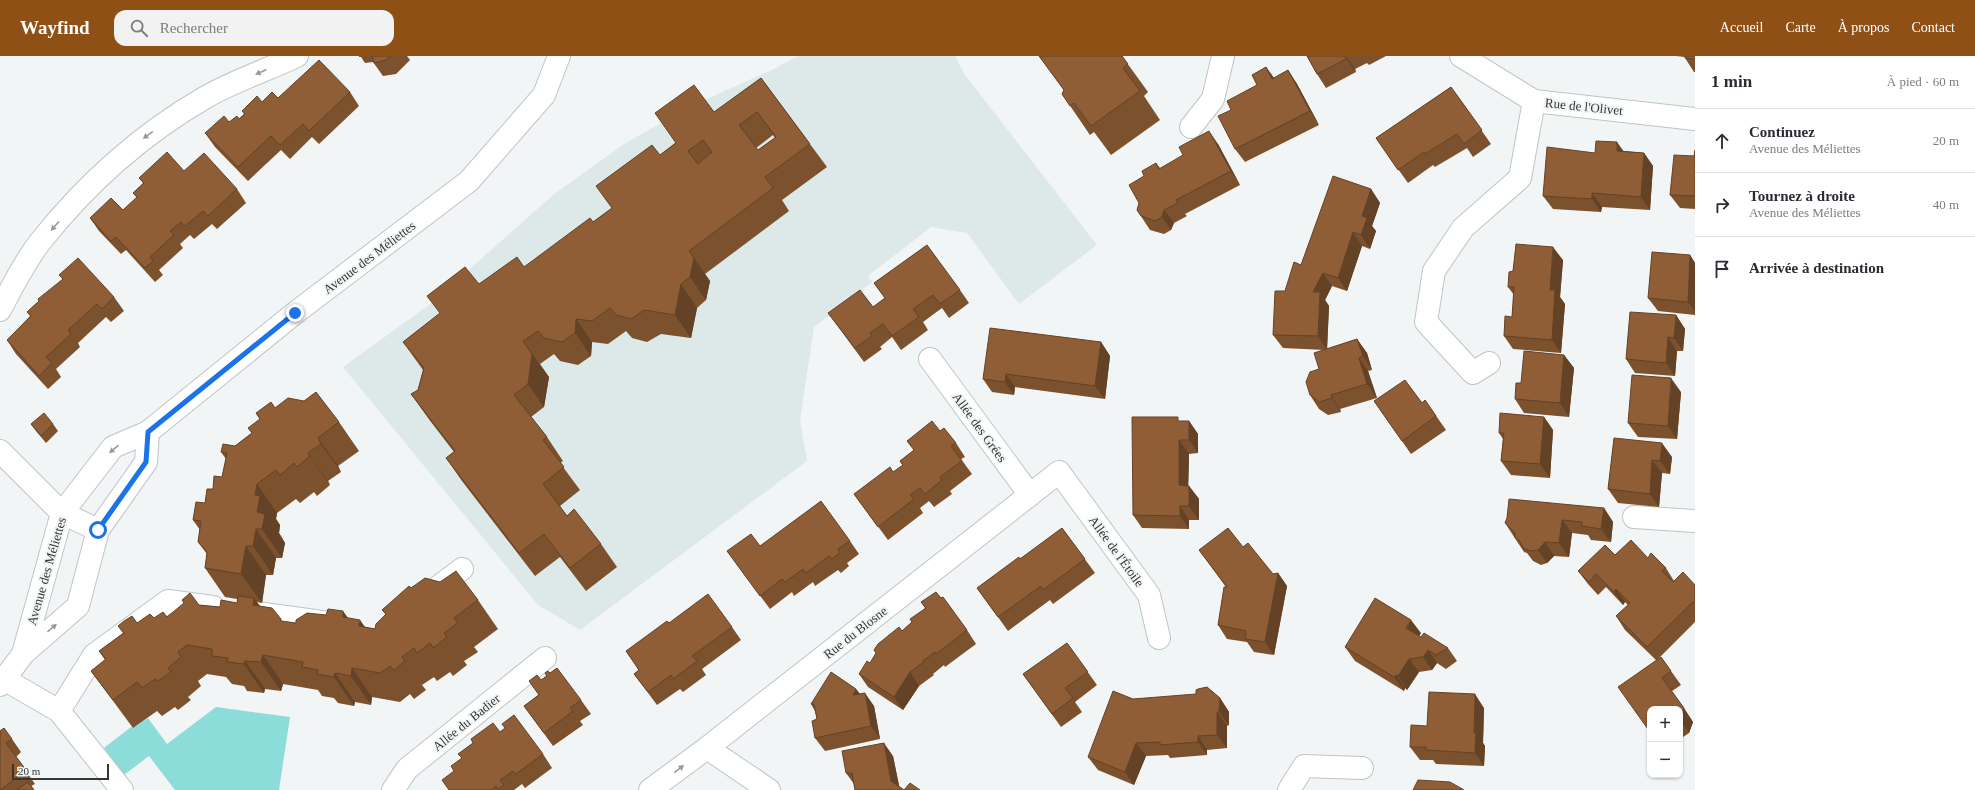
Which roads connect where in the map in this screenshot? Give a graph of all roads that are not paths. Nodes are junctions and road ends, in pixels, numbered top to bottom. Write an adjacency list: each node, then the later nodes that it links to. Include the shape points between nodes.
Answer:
1 (297, 56): 8 (street, one-way to 8, via 207,97 146,136 91,185 40,243)
2 (559, 56): 11 (street, Avenue des Méliettes, via 544,95 469,181 295,313)
3 (1223, 56): 7 (street, via 1213,99)
4 (1461, 56): 5 (street, Rue de l'Olivet)
5 (1534, 101): 6 (street, Rue de l'Olivet); 10 (street, via 1520,178 1463,228 1434,271 1426,322 1473,373)
6 (1695, 119)
7 (1191, 128)
8 (0, 310)
9 (930, 359): 14 (street, Allée des Grées)
10 (1489, 363)
11 (148, 432): 15 (street, Avenue des Méliettes, one-way to 15, via 113,447); 18 (street, Avenue des Méliettes, via 146,462)
12 (0, 451): 15 (street)
13 (1059, 472): 14 (street, Rue du Blosne); 22 (street, Allée de l'Étoile, via 1149,595)
14 (1030, 496): 27 (street, Rue du Blosne)
15 (62, 513): 18 (street); 23 (street, Avenue des Méliettes)
16 (1634, 517): 17 (street)
17 (1695, 521)
18 (98, 530): 23 (street, Avenue des Méliettes, one-way to 18, via 78,606)
19 (462, 569): 20 (street)
20 (418, 602)
21 (351, 626): 26 (street, via 168,601 94,655)
22 (1159, 638)
23 (23, 654): 25 (street, Avenue des Méliettes)
24 (544, 658): 30 (street, Allée du Badier, via 407,769)
25 (2, 682): 26 (street)
26 (59, 711): 29 (street)
27 (707, 748): 31 (street, Rue du Blosne, one-way to 27); 32 (street)
28 (1362, 768): 33 (street, via 1304,766)
29 (122, 790)
30 (393, 790)
31 (650, 790)
32 (769, 790)
33 (1289, 790)

